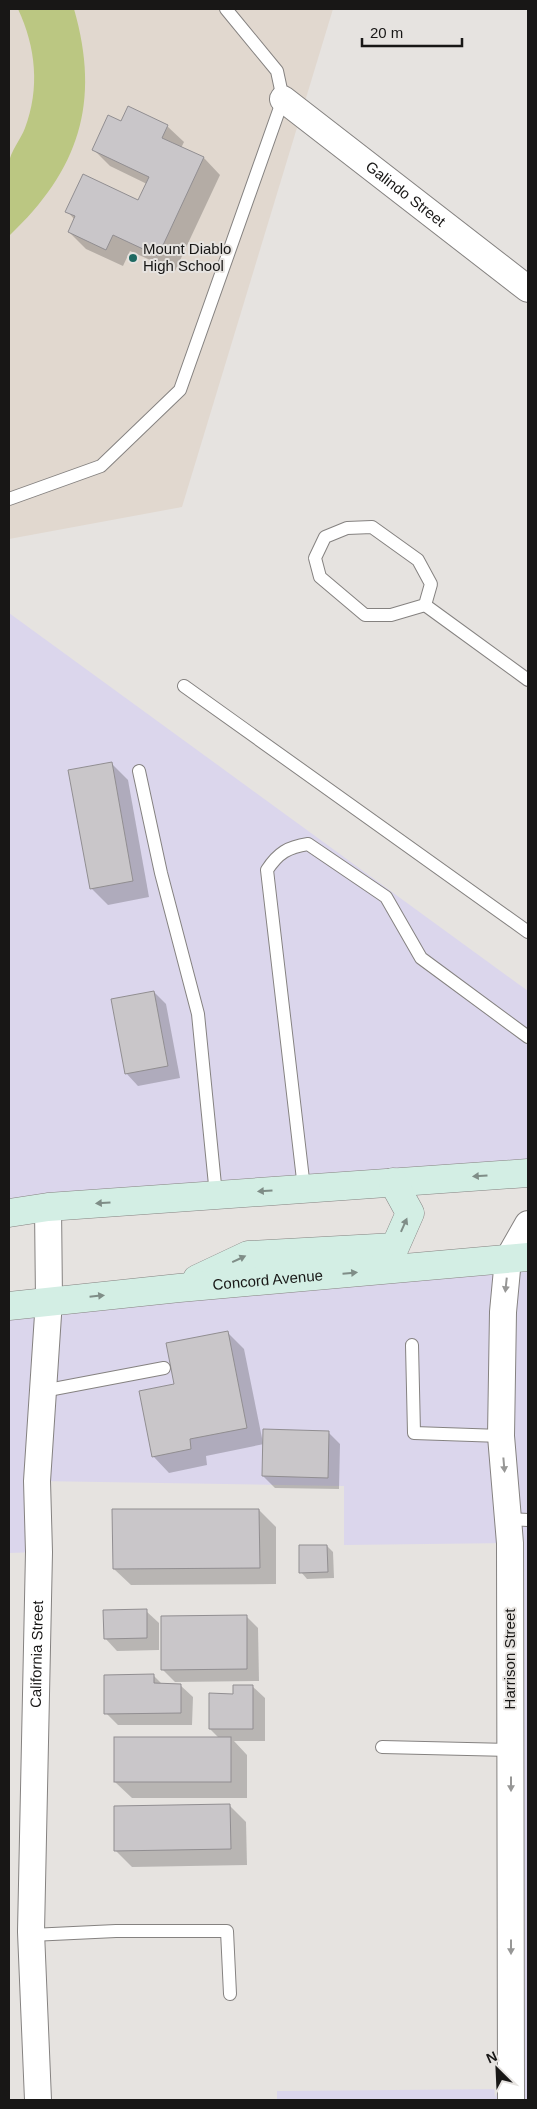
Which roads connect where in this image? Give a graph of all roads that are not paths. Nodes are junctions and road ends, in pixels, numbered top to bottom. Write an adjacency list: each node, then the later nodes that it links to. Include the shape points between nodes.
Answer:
1 (226, 9): 2 (lane, via 277,71)
2 (283, 99): 3 (street, Galindo Street); 4 (lane, via 180,390 101,466)
3 (528, 288)
4 (9, 499)
5 (425, 605): 5 (lane, via 431,584 418,560 372,527 347,528 325,537 315,558 320,577 365,615 391,615); 6 (lane)
6 (528, 680)
7 (184, 686): 9 (lane)
8 (139, 771): 14 (lane, via 161,873 198,1014)
9 (528, 932)
10 (528, 1037): 13 (lane, via 421,958 386,897 308,844 292,847 276,856 267,870)
11 (528, 1173): 12 (main road, one-way to 12)
12 (393, 1182): 13 (main road); 19 (main road, one-way to 12, via 248,1255 395,1247 410,1213)
13 (304, 1188): 14 (main road, one-way to 14)
14 (216, 1195): 15 (main road, one-way to 15)
15 (48, 1207): 16 (main road); 20 (street, California Street)
16 (9, 1213)
17 (528, 1224): 18 (street, Harrison Street)
18 (518, 1258): 19 (main road, Concord Avenue, one-way to 18); 25 (street, Harrison Street, one-way to 25, via 503,1312)
19 (179, 1288): 20 (main road, Concord Avenue, one-way to 19)
20 (49, 1300): 21 (main road, Concord Avenue); 24 (street, California Street)
21 (9, 1306)
22 (412, 1345): 25 (lane, via 414,1433)
23 (164, 1368): 24 (lane)
24 (43, 1391): 29 (street, California Street, via 37,1481 39,1552)
25 (502, 1436): 26 (street, Harrison Street, one-way to 26)
26 (519, 1520): 28 (street, Harrison Street)
27 (382, 1747): 28 (lane)
28 (511, 1750): 32 (street, Harrison Street, one-way to 32, via 516,2054)
29 (31, 1935): 30 (lane, via 227,1931); 31 (street, California Street)
30 (230, 1994)
31 (38, 2100)
32 (511, 2100)

